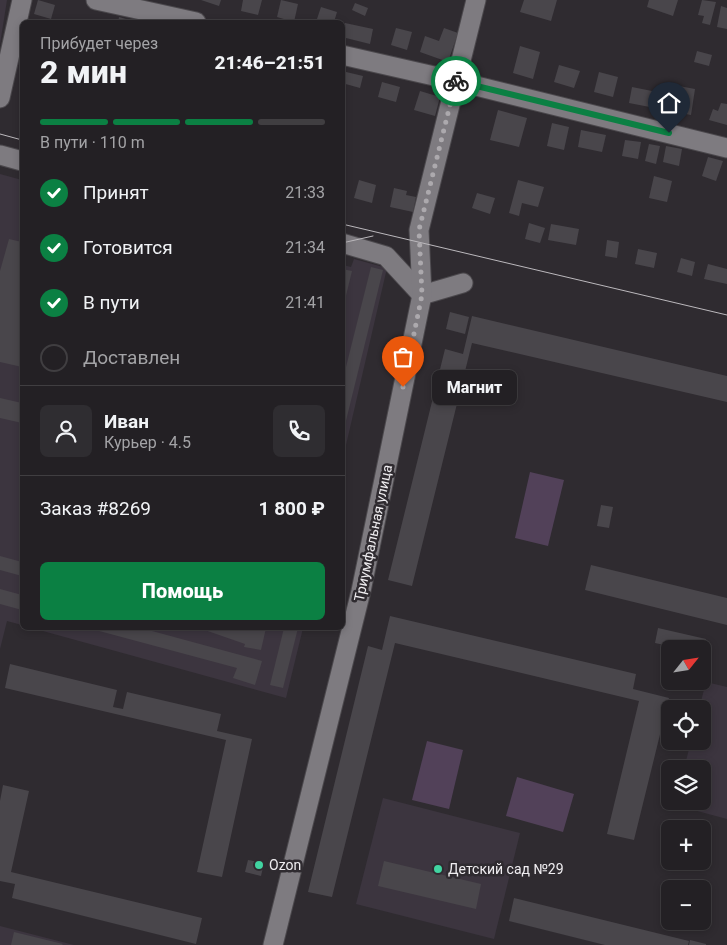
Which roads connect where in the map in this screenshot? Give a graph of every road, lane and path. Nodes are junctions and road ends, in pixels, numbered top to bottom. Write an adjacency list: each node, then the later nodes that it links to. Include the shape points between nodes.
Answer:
1 (22, 0): 7 (street)
2 (96, 0): 4 (street)
3 (476, 0): 6 (street, Триумфальная улица)
4 (187, 20)
5 (345, 56): 6 (street)
6 (456, 80): 8 (street); 13 (street, Триумфальная улица, via 419,230)
7 (0, 98)
8 (727, 148)
9 (0, 155): 10 (street)
10 (20, 160)
11 (345, 244): 13 (street, via 386,256)
12 (462, 283): 13 (street)
13 (422, 295): 14 (street, Триумфальная улица, via 361,592)
14 (273, 945)

